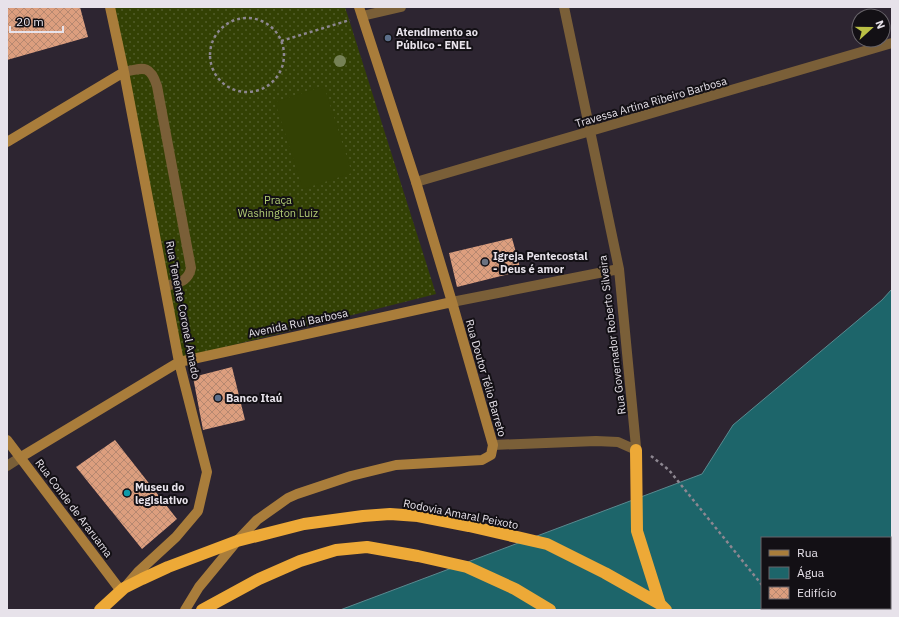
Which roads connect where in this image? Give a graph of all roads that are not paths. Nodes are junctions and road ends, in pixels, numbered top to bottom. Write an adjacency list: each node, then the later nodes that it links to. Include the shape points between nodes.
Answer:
1 (110, 7): 6 (main road, Rua Tenente Coronel Amado)
2 (401, 7): 4 (street)
3 (564, 7): 7 (street, Rua Governador Roberto Silveira)
4 (360, 12): 9 (main road, Rua Doutor Télio Barreto)
5 (892, 43): 7 (street, Travessa Artina Ribeiro Barbosa)
6 (124, 72): 8 (main road); 11 (main road, Rua Tenente Coronel Amado); 11 (street, via 148,70 154,76 158,93 191,268 185,280)
7 (589, 132): 9 (street, Travessa Artina Ribeiro Barbosa); 10 (street, Rua Governador Roberto Silveira)
8 (7, 142)
9 (416, 182): 12 (main road, Rua Doutor Télio Barreto)
10 (619, 269): 12 (street, Avenida Rui Barbosa); 16 (street, Rua Governador Roberto Silveira)
11 (166, 286): 13 (main road, Rua Tenente Coronel Amado)
12 (452, 302): 13 (main road, Avenida Rui Barbosa); 15 (main road, Rua Doutor Télio Barreto)
13 (179, 362): 17 (main road, Avenida Rui Barbosa); 20 (main road, Rua Tenente Coronel Amado, via 207,472 198,511 176,537)
14 (7, 440): 17 (main road, Rua Conde de Araruama)
15 (493, 445): 16 (street, via 596,441 618,442); 19 (main road, Rua Doutor Télio Barreto, via 491,455 482,460 396,465 351,476 297,494 256,520)
16 (636, 450): 21 (highway, via 637,531)
17 (21, 457): 18 (street, Avenida Rui Barbosa); 20 (main road, Rua Conde de Araruama)
18 (7, 466)
19 (236, 541): 20 (highway, Rodovia Amaral Peixoto, via 168,567); 21 (highway, Rodovia Amaral Peixoto, via 304,524 390,514 418,516 547,544 605,573); 23 (main road, Rua Doutor Télio Barreto, via 199,587)
20 (122, 590): 22 (highway, Rodovia Amaral Peixoto)
21 (663, 607)
22 (100, 610)
23 (185, 610)
24 (202, 610): 25 (highway, via 258,579 300,561 336,550 367,547 467,567 515,589)
25 (550, 610)

